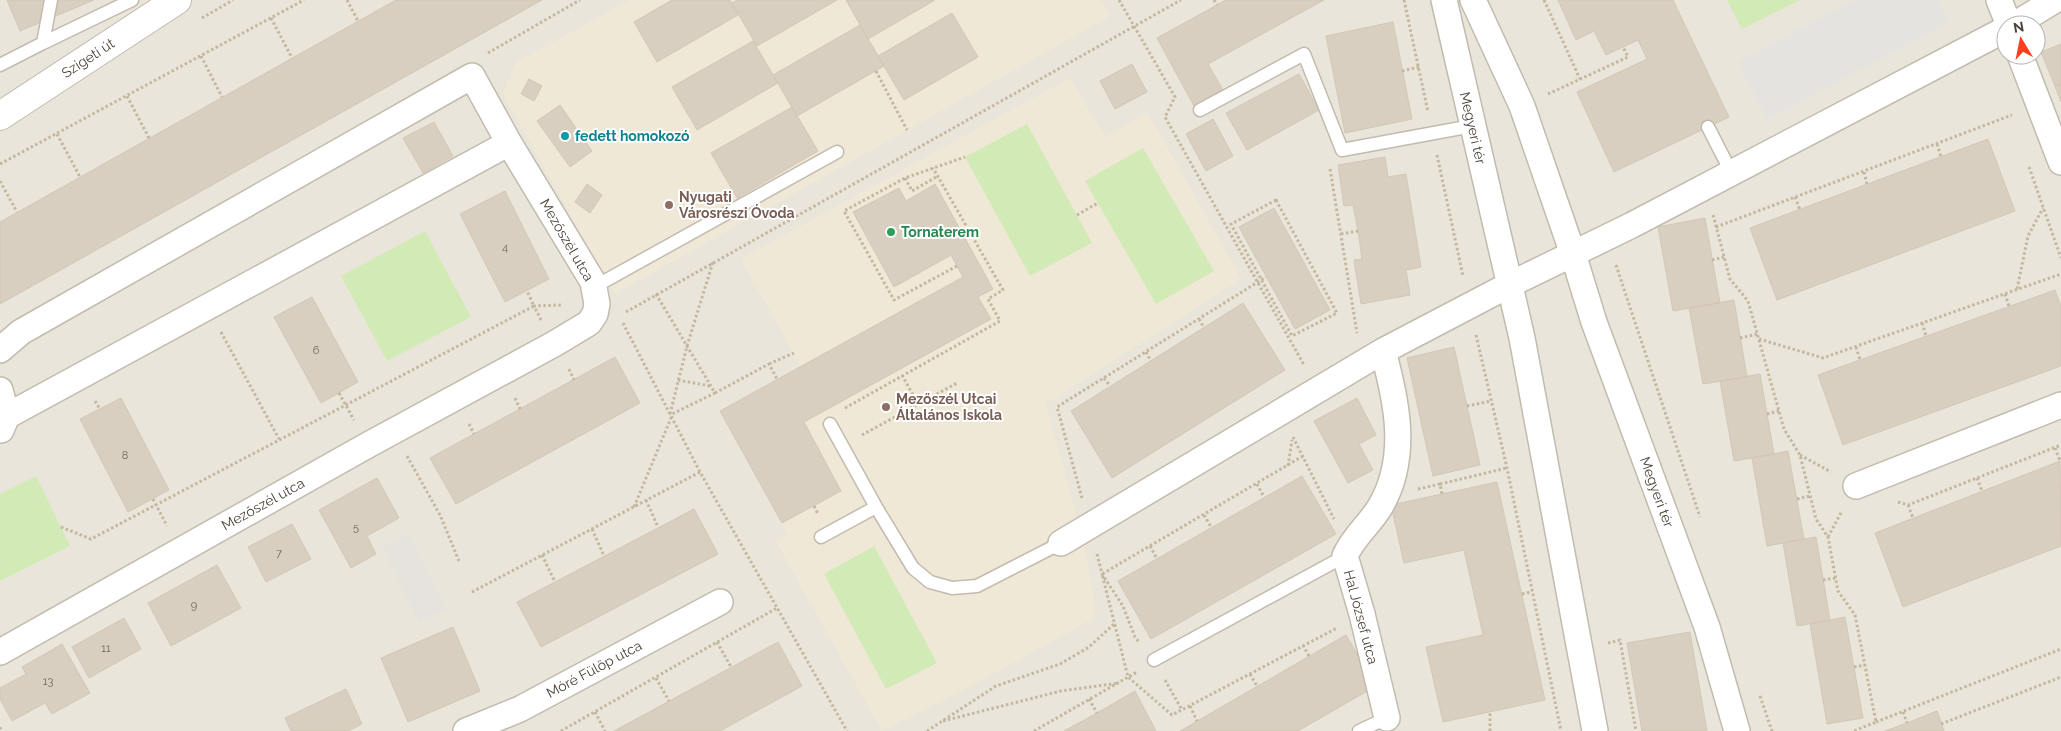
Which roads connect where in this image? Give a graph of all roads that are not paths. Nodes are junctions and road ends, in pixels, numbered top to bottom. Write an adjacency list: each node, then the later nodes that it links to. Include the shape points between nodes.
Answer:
1 (51, 0): 13 (lane)
2 (106, 0): 9 (lane)
3 (132, 0): 9 (lane)
4 (177, 0): 17 (street, Szigeti út)
5 (1444, 0): 18 (street, Megyeri tér)
6 (1473, 0): 24 (street, Megyeri tér, via 1522,106)
7 (1999, 0): 10 (street)
8 (2055, 0): 11 (street)
9 (103, 13): 13 (lane)
10 (2005, 15)
11 (2030, 15)
12 (1996, 34): 23 (street)
13 (42, 43): 14 (lane)
14 (0, 64)
15 (2024, 65): 22 (street)
16 (1200, 110): 18 (lane, via 1304,54 1342,150)
17 (0, 116)
18 (1472, 126): 25 (street, Megyeri tér)
19 (1708, 127): 23 (lane)
20 (509, 143): 26 (street, Mezőszél utca); 27 (street, Mezőszél utca, via 472,76 21,332); 31 (street)
21 (837, 152): 26 (lane)
22 (2061, 162)
23 (1731, 172): 24 (street)
24 (1573, 254): 25 (street); 45 (street, Megyeri tér, via 1594,322 1707,627)
25 (1509, 285): 28 (street); 44 (street, Megyeri tér, via 1522,338)
26 (594, 287): 39 (street, Mezőszél utca, via 595,314 589,322 554,344)
27 (0, 350)
28 (1383, 351): 36 (street); 37 (street, via 1394,393 1398,448 1390,488 1370,523)
29 (0, 390): 31 (street)
30 (2061, 404): 33 (street)
31 (4, 424)
32 (830, 424): 34 (lane)
33 (1856, 486)
34 (876, 507): 35 (lane); 36 (lane, via 913,568 930,582 952,588 977,586)
35 (821, 537)
36 (1061, 543)
37 (1347, 552): 40 (lane); 41 (street, Hal József utca)
38 (720, 602): 42 (street, Móré Fülöp utca, via 520,708)
39 (0, 652)
40 (1154, 660)
41 (1387, 718): 43 (lane)
42 (466, 731)
43 (1359, 731)
44 (1595, 731)
45 (1737, 731)

